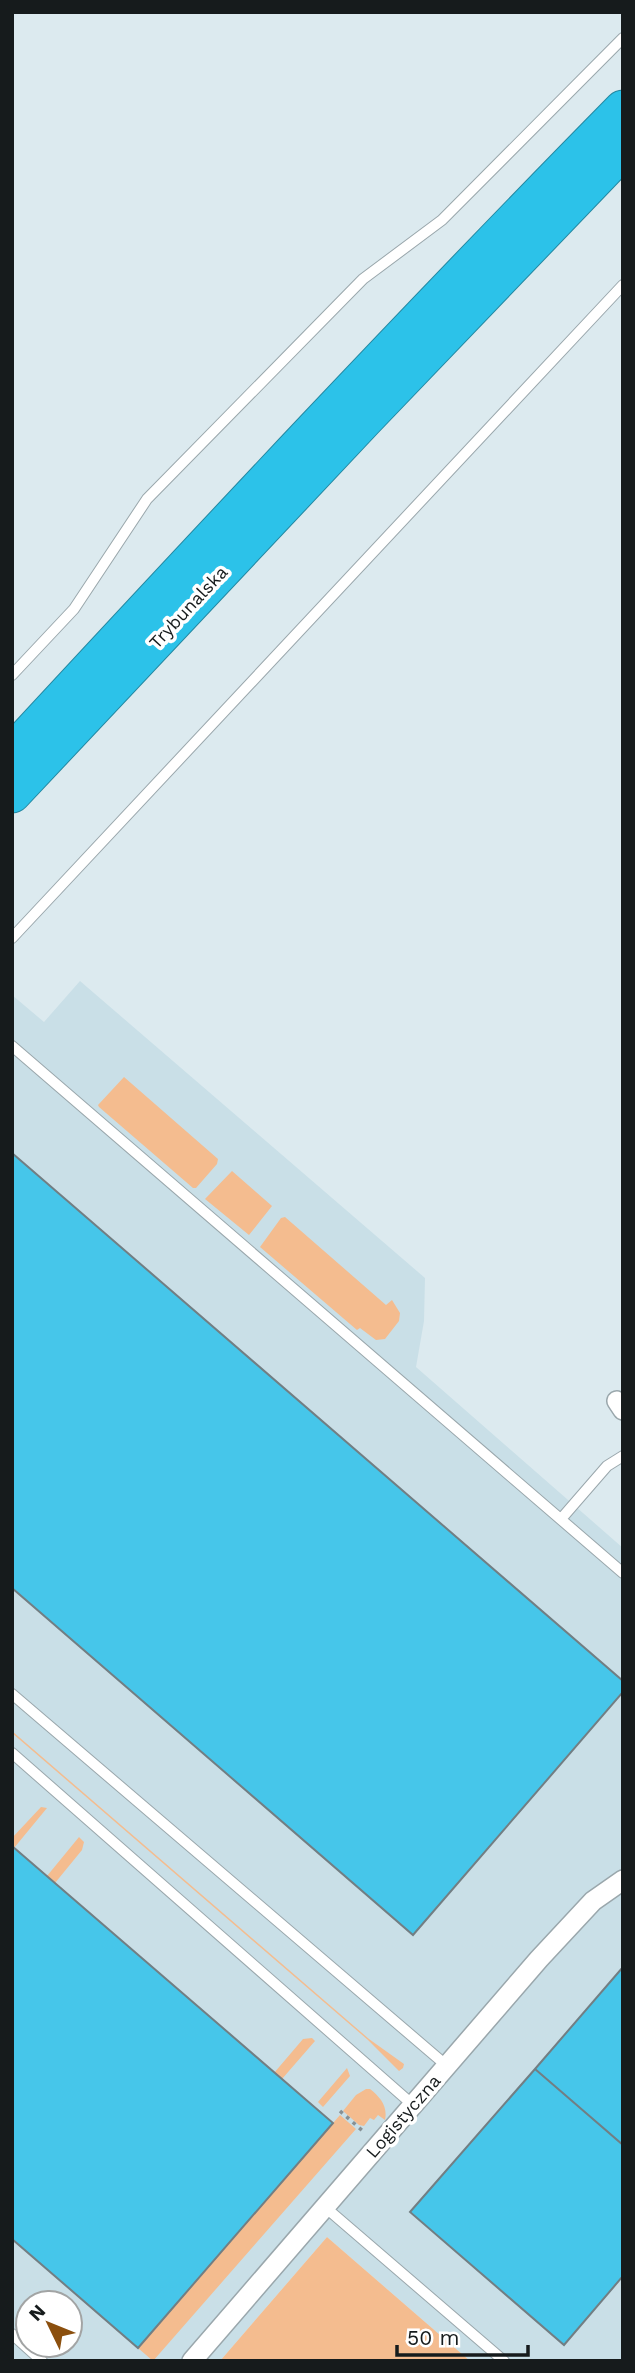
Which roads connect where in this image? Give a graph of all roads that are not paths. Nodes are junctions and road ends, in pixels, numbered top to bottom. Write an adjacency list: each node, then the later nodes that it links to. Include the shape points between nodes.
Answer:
1 (623, 38): 5 (lane, via 442,220 363,279 147,499 74,609)
2 (623, 110): 6 (highway, Trybunalska)
3 (623, 150): 7 (highway, Trybunalska)
4 (623, 285): 8 (lane)
5 (12, 675)
6 (12, 753)
7 (12, 794)
8 (12, 938)
9 (12, 1046): 11 (lane)
10 (623, 1457): 11 (lane, via 607,1466)
11 (561, 1519): 12 (lane)
12 (623, 1573)
13 (12, 1693): 16 (lane)
14 (12, 1753): 17 (lane)
15 (623, 1880): 16 (street, Logistyczna, via 572,1922)
16 (447, 2066): 17 (street, Logistyczna)
17 (413, 2105): 18 (street, Logistyczna)
18 (325, 2207): 21 (street, Logistyczna); 22 (lane)
19 (12, 2334): 20 (lane)
20 (42, 2361)
21 (192, 2361)
22 (504, 2361)

